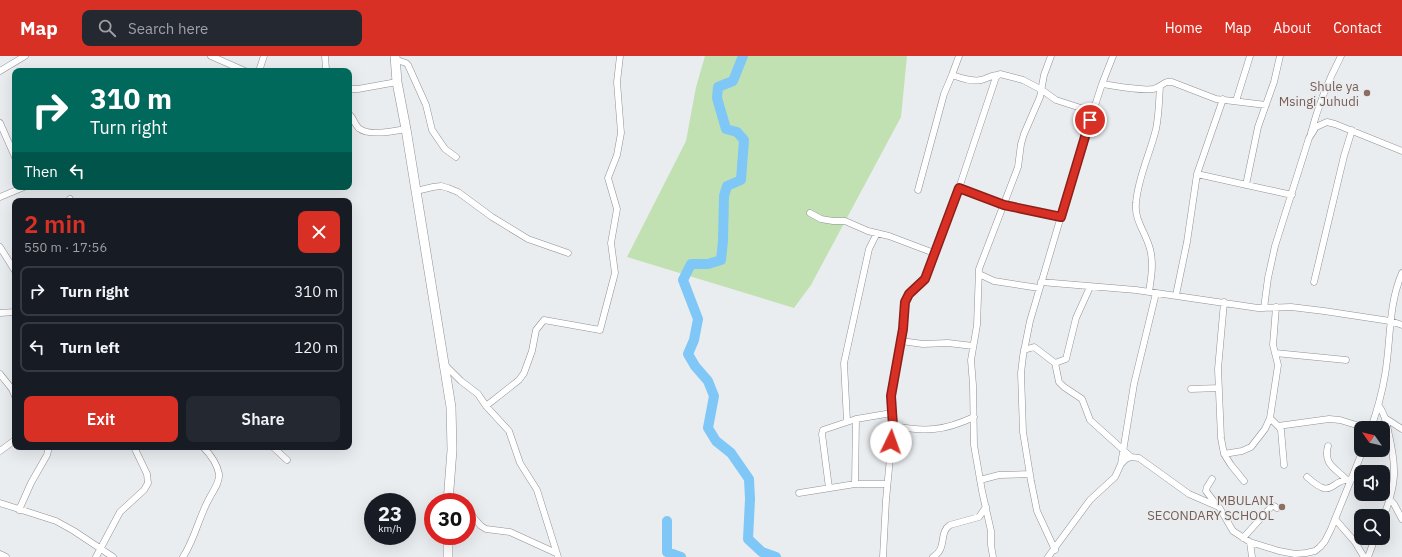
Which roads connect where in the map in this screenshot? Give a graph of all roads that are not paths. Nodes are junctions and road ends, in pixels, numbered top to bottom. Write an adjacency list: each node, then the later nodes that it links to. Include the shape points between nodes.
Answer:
1 (26, 56): 16 (street)
2 (211, 56): 13 (street)
3 (264, 56): 14 (street)
4 (325, 56): 15 (street)
5 (620, 56): 78 (street, via 617,82 621,141 608,178 617,209 611,244 615,273 600,330 544,320 536,330 532,351 520,380)
6 (958, 56): 17 (street)
7 (1051, 56): 23 (street)
8 (1113, 56): 20 (street)
9 (1250, 56): 25 (street)
10 (1280, 56): 26 (street)
11 (1341, 56): 32 (street, via 1316,112)
12 (394, 58): 19 (main road); 35 (street, via 408,65 426,105 432,130 444,149)
13 (238, 68)
14 (260, 68)
15 (326, 68)
16 (0, 71)
17 (952, 75): 18 (street, via 979,81); 40 (street, via 944,94)
18 (997, 75): 23 (street, via 1008,75 1023,80); 38 (street)
19 (397, 82): 22 (street); 30 (main road)
20 (1102, 84): 21 (street, via 1142,89); 27 (street)
21 (1160, 86): 24 (street, via 1172,82); 57 (street, via 1156,128 1142,172 1136,204 1138,221 1148,241 1152,258)
22 (352, 89)
23 (1042, 90): 27 (street, via 1056,100); 44 (street, via 1024,134 1018,167)
24 (1223, 100): 25 (street); 36 (street)
25 (1236, 101): 26 (street)
26 (1266, 105): 37 (street, via 1258,127)
27 (1093, 112): 46 (street)
28 (352, 117): 30 (street, via 359,129 366,132)
29 (0, 123): 33 (street)
30 (406, 129): 41 (main road)
31 (1352, 130): 32 (street, via 1327,122 1316,127); 34 (street); 54 (street)
32 (1310, 138): 42 (street)
33 (12, 150)
34 (1402, 151)
35 (456, 156)
36 (1197, 174): 37 (street); 59 (street)
37 (1246, 184): 42 (street)
38 (959, 188): 44 (street); 50 (street)
39 (17, 190): 43 (street)
40 (918, 190)
41 (416, 191): 49 (street, via 441,186 458,192 528,239); 73 (main road)
42 (1292, 195): 62 (street, via 1275,246)
43 (0, 197)
44 (1004, 205): 46 (street); 53 (street)
45 (810, 213): 47 (street, via 821,219 845,221)
46 (1061, 217): 55 (street)
47 (877, 234): 50 (street); 85 (street, via 869,249 845,357)
48 (0, 247): 51 (street)
49 (568, 253)
50 (934, 253): 67 (street, via 925,279 906,299)
51 (12, 266)
52 (1402, 273): 65 (street)
53 (978, 274): 55 (street, via 994,281); 68 (street, via 977,325)
54 (1314, 282)
55 (1040, 285): 56 (street); 69 (street)
56 (1090, 287): 57 (street); 72 (street, via 1076,318 1066,359)
57 (1149, 292): 58 (street)
58 (1156, 293): 59 (street); 93 (street, via 1134,384)
59 (1176, 295): 60 (street)
60 (1224, 302): 62 (street); 75 (street, via 1218,369)
61 (1276, 307): 62 (street); 65 (street, via 1317,310); 70 (street, via 1273,335)
62 (1264, 308)
63 (12, 312): 64 (street)
64 (0, 313)
65 (1390, 321): 66 (street); 79 (street, via 1386,374)
66 (1402, 325)
67 (901, 341): 68 (street); 80 (street, via 892,390)
68 (973, 346): 81 (street, via 971,365)
69 (1024, 350): 72 (street, via 1034,346); 105 (street, via 1021,373 1023,432)
70 (1275, 353): 71 (street); 82 (street, via 1278,373)
71 (1346, 360)
72 (1055, 363): 93 (street, via 1061,385 1082,399 1090,420)
73 (444, 365): 78 (street, via 478,394); 114 (main road, via 451,407 452,450)
74 (0, 374): 76 (street)
75 (1219, 388): 77 (street); 99 (street)
76 (12, 389)
77 (1191, 389)
78 (486, 406): 132 (street, via 509,431 520,464 537,490)
79 (1379, 406): 83 (street); 86 (street)
80 (892, 413): 84 (street); 88 (street)
81 (974, 417): 88 (street, via 933,430); 109 (street, via 974,445)
82 (1270, 418): 89 (street); 99 (street, via 1251,447 1242,452)
83 (1385, 418): 90 (street); 116 (street, via 1395,472)
84 (856, 419): 85 (street); 111 (street)
85 (847, 421): 113 (street, via 822,432)
86 (1374, 421)
87 (1354, 424): 89 (street, via 1333,420)
88 (893, 426): 112 (street)
89 (1278, 426): 103 (street)
90 (1402, 429)
91 (12, 442): 98 (street)
92 (1328, 446): 108 (street, via 1326,453 1329,462)
93 (1123, 449): 100 (street); 102 (street)
94 (48, 450): 121 (street)
95 (135, 450): 129 (street, via 147,474 148,483 120,512)
96 (206, 450): 137 (street, via 217,466 219,475)
97 (275, 450): 101 (street)
98 (0, 451)
99 (1224, 454): 110 (street)
100 (1131, 457): 102 (street); 118 (street, via 1139,458 1189,494)
101 (287, 460)
102 (1121, 464): 130 (street, via 1115,477 1090,500)
103 (1284, 465)
104 (1354, 470): 108 (street)
105 (1030, 474): 109 (street, via 1000,475); 130 (street, via 1037,511)
106 (1307, 477): 108 (street, via 1325,489)
107 (1212, 479): 118 (street, via 1206,490)
108 (1349, 479): 122 (street)
109 (980, 480): 119 (street)
110 (1244, 481)
111 (855, 484): 112 (street); 113 (street)
112 (887, 484): 139 (street)
113 (829, 488): 115 (street)
114 (448, 493)
115 (799, 493)
116 (1390, 499): 123 (street)
117 (0, 502): 121 (street)
118 (1217, 505): 125 (street, via 1233,530)
119 (986, 507): 140 (street, via 978,518 947,527 942,547); 141 (street)
120 (1277, 508): 125 (street, via 1271,507)
121 (19, 510): 129 (street, via 56,521)
122 (1335, 519): 133 (street, via 1320,547); 144 (street)
123 (1402, 519)
124 (476, 520): 132 (street, via 486,529 510,532)
125 (1243, 538): 126 (street)
126 (1250, 542): 133 (street); 143 (street)
127 (448, 545): 138 (main road)
128 (1372, 545): 145 (street)
129 (101, 548): 135 (street); 136 (street)
130 (1054, 550): 142 (street)
131 (0, 554): 134 (street)
132 (557, 555)
133 (1303, 555)
134 (6, 557)
135 (96, 557)
136 (113, 557)
137 (183, 557)
138 (448, 557)
139 (882, 557)
140 (933, 557)
141 (993, 557)
142 (1048, 557)
143 (1252, 557)
144 (1364, 557)
145 (1368, 557)

